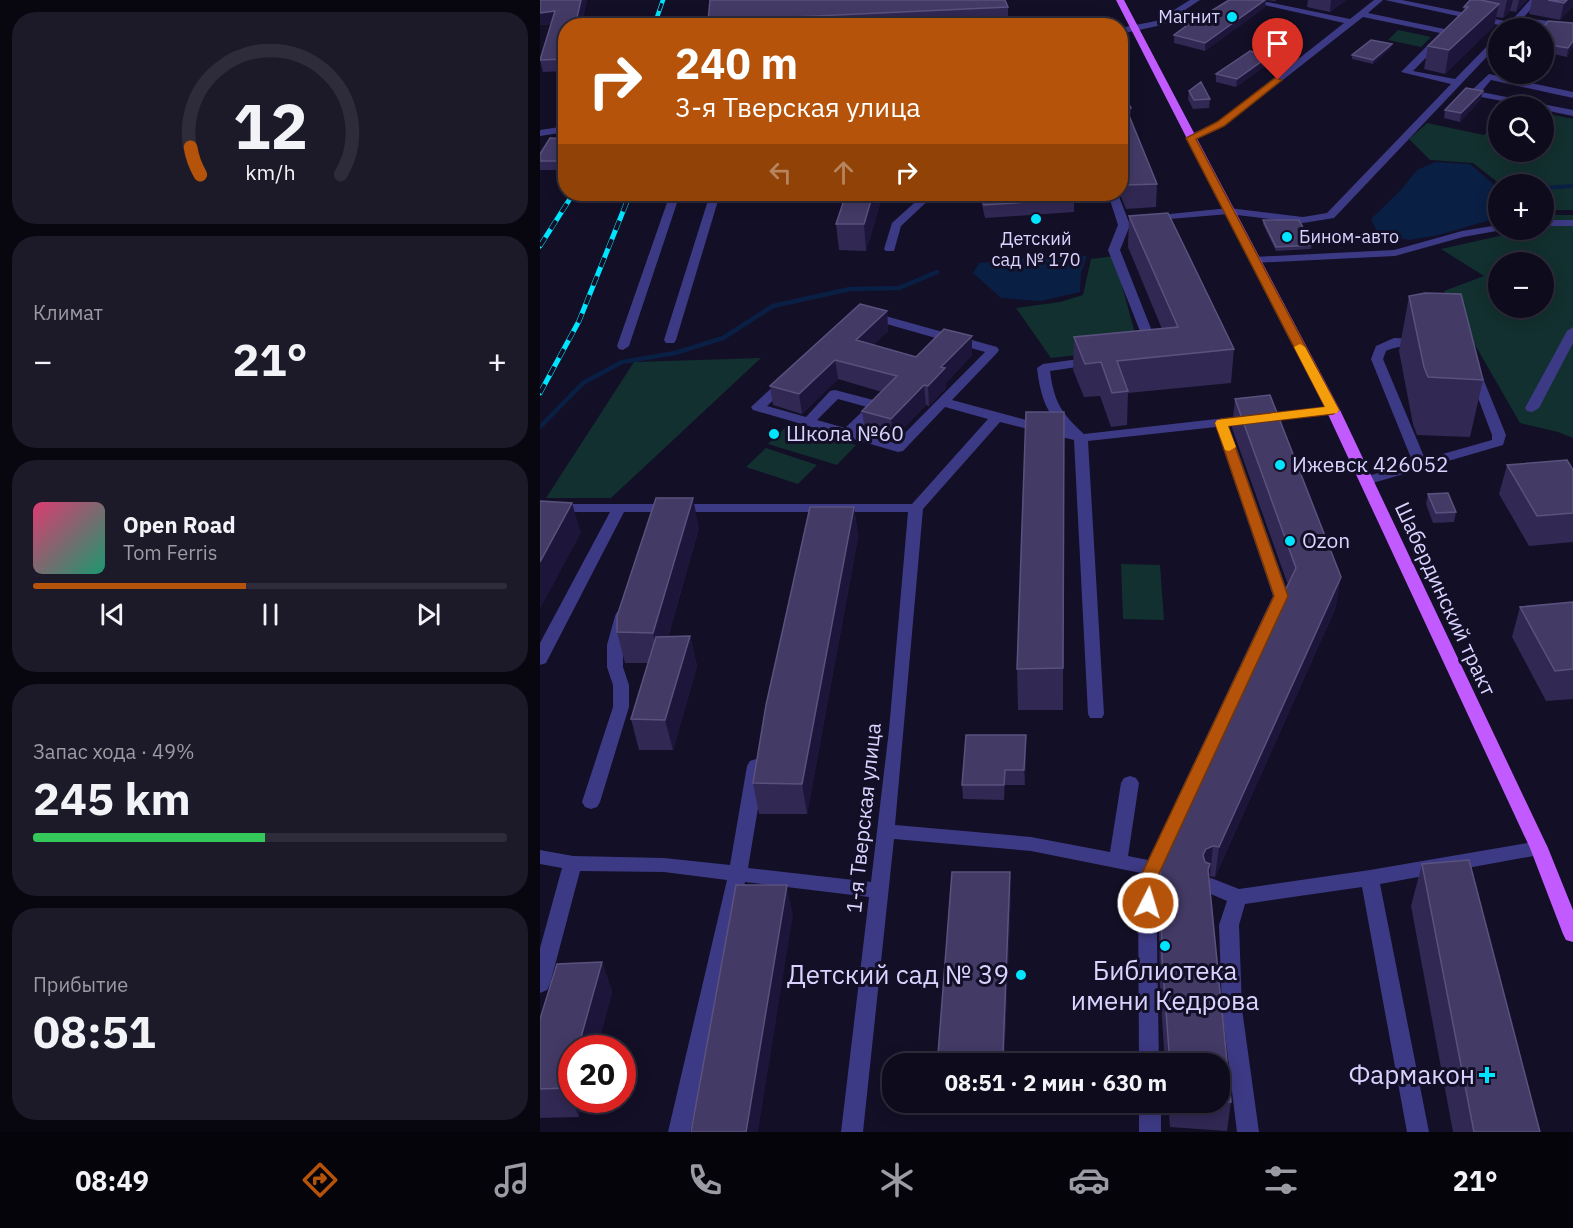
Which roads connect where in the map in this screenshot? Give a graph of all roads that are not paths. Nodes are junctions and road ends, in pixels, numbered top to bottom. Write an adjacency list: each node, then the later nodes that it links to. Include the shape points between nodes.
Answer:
1 (1120, 0): 13 (main road, Шабердинский тракт)
2 (1196, 0): 13 (street, via 1166,20)
3 (1246, 0): 10 (street)
4 (1379, 0): 7 (street)
5 (1389, 0): 9 (street)
6 (1535, 0): 8 (street)
7 (1362, 14): 10 (street); 16 (street, via 1446,32 1406,72)
8 (1518, 18)
9 (1488, 19)
10 (1352, 22): 24 (street, via 1221,124)
11 (1554, 25): 12 (street)
12 (1572, 26)
13 (1134, 28): 14 (street); 24 (main road, Шабердинский тракт)
14 (1128, 29)
15 (1488, 51): 16 (street)
16 (1456, 86): 17 (street); 29 (street, via 1330,216 1303,220)
17 (1475, 93): 18 (street, via 1489,77); 19 (street)
18 (1573, 95)
19 (1489, 96)
20 (1554, 109): 21 (street)
21 (1573, 113)
22 (558, 130): 23 (street)
23 (540, 133)
24 (1191, 138): 29 (main road, Шабердинский тракт)
25 (673, 201): 39 (street)
26 (713, 201): 37 (street)
27 (922, 201): 34 (street, via 896,225)
28 (1115, 201): 30 (street)
29 (1229, 211): 30 (street); 35 (main road, Шабердинский тракт)
30 (1122, 222): 40 (street, via 1114,250 1154,353)
31 (1554, 223): 32 (street)
32 (1573, 223)
33 (1488, 230): 35 (street, via 1395,253)
34 (890, 249)
35 (1254, 261): 45 (main road, Шабердинский тракт)
36 (1573, 331): 44 (street)
37 (670, 340)
38 (1435, 343): 51 (street, via 1394,342 1380,349 1377,359)
39 (623, 346)
40 (1143, 355)
41 (1468, 358): 51 (street, via 1499,435 1497,442)
42 (1110, 359): 50 (street, via 1043,368 1046,397 1057,417)
43 (943, 402): 46 (street); 47 (street, via 993,350 860,314 758,406); 49 (street, via 898,448)
44 (1532, 408)
45 (1333, 410): 48 (street); 52 (main road, Шабердинский тракт)
46 (997, 417): 50 (street); 56 (street)
47 (809, 421): 49 (street); 49 (street, via 835,394 876,405)
48 (1221, 423): 50 (street); 69 (street, via 1281,596)
49 (848, 433)
50 (1081, 438): 60 (street)
51 (1421, 466): 52 (street)
52 (1366, 481): 65 (main road, Шабердинский тракт)
53 (620, 507): 54 (street); 55 (street); 59 (street)
54 (656, 507): 56 (street, via 810,514); 57 (street)
55 (540, 508)
56 (916, 508): 64 (street, 1-я Тверская улица)
57 (650, 527)
58 (628, 596): 63 (street, via 615,645 621,707)
59 (540, 659)
60 (1096, 714)
61 (759, 747): 70 (street)
62 (1130, 783): 67 (street)
63 (591, 802)
64 (885, 831): 67 (street, via 1031,844); 73 (street, 1-я Тверская улица)
65 (1539, 848): 71 (street); 75 (main road, Шабердинский тракт)
66 (540, 857): 68 (street)
67 (1118, 861): 69 (street)
68 (573, 863): 70 (street, via 664,864); 76 (street)
69 (1154, 868): 77 (street, via 1147,880)
70 (738, 874): 73 (street); 79 (street)
71 (1370, 878): 74 (street); 83 (street)
72 (1211, 886): 74 (street)
73 (879, 891): 80 (street, 1-я Тверская улица)
74 (1238, 897): 82 (street, via 1229,925 1232,1010)
75 (1573, 934)
76 (540, 984)
77 (1149, 1053)
78 (1150, 1113): 81 (street)
79 (679, 1132)
80 (852, 1132)
81 (1150, 1132)
82 (1248, 1132)
83 (1418, 1132)

